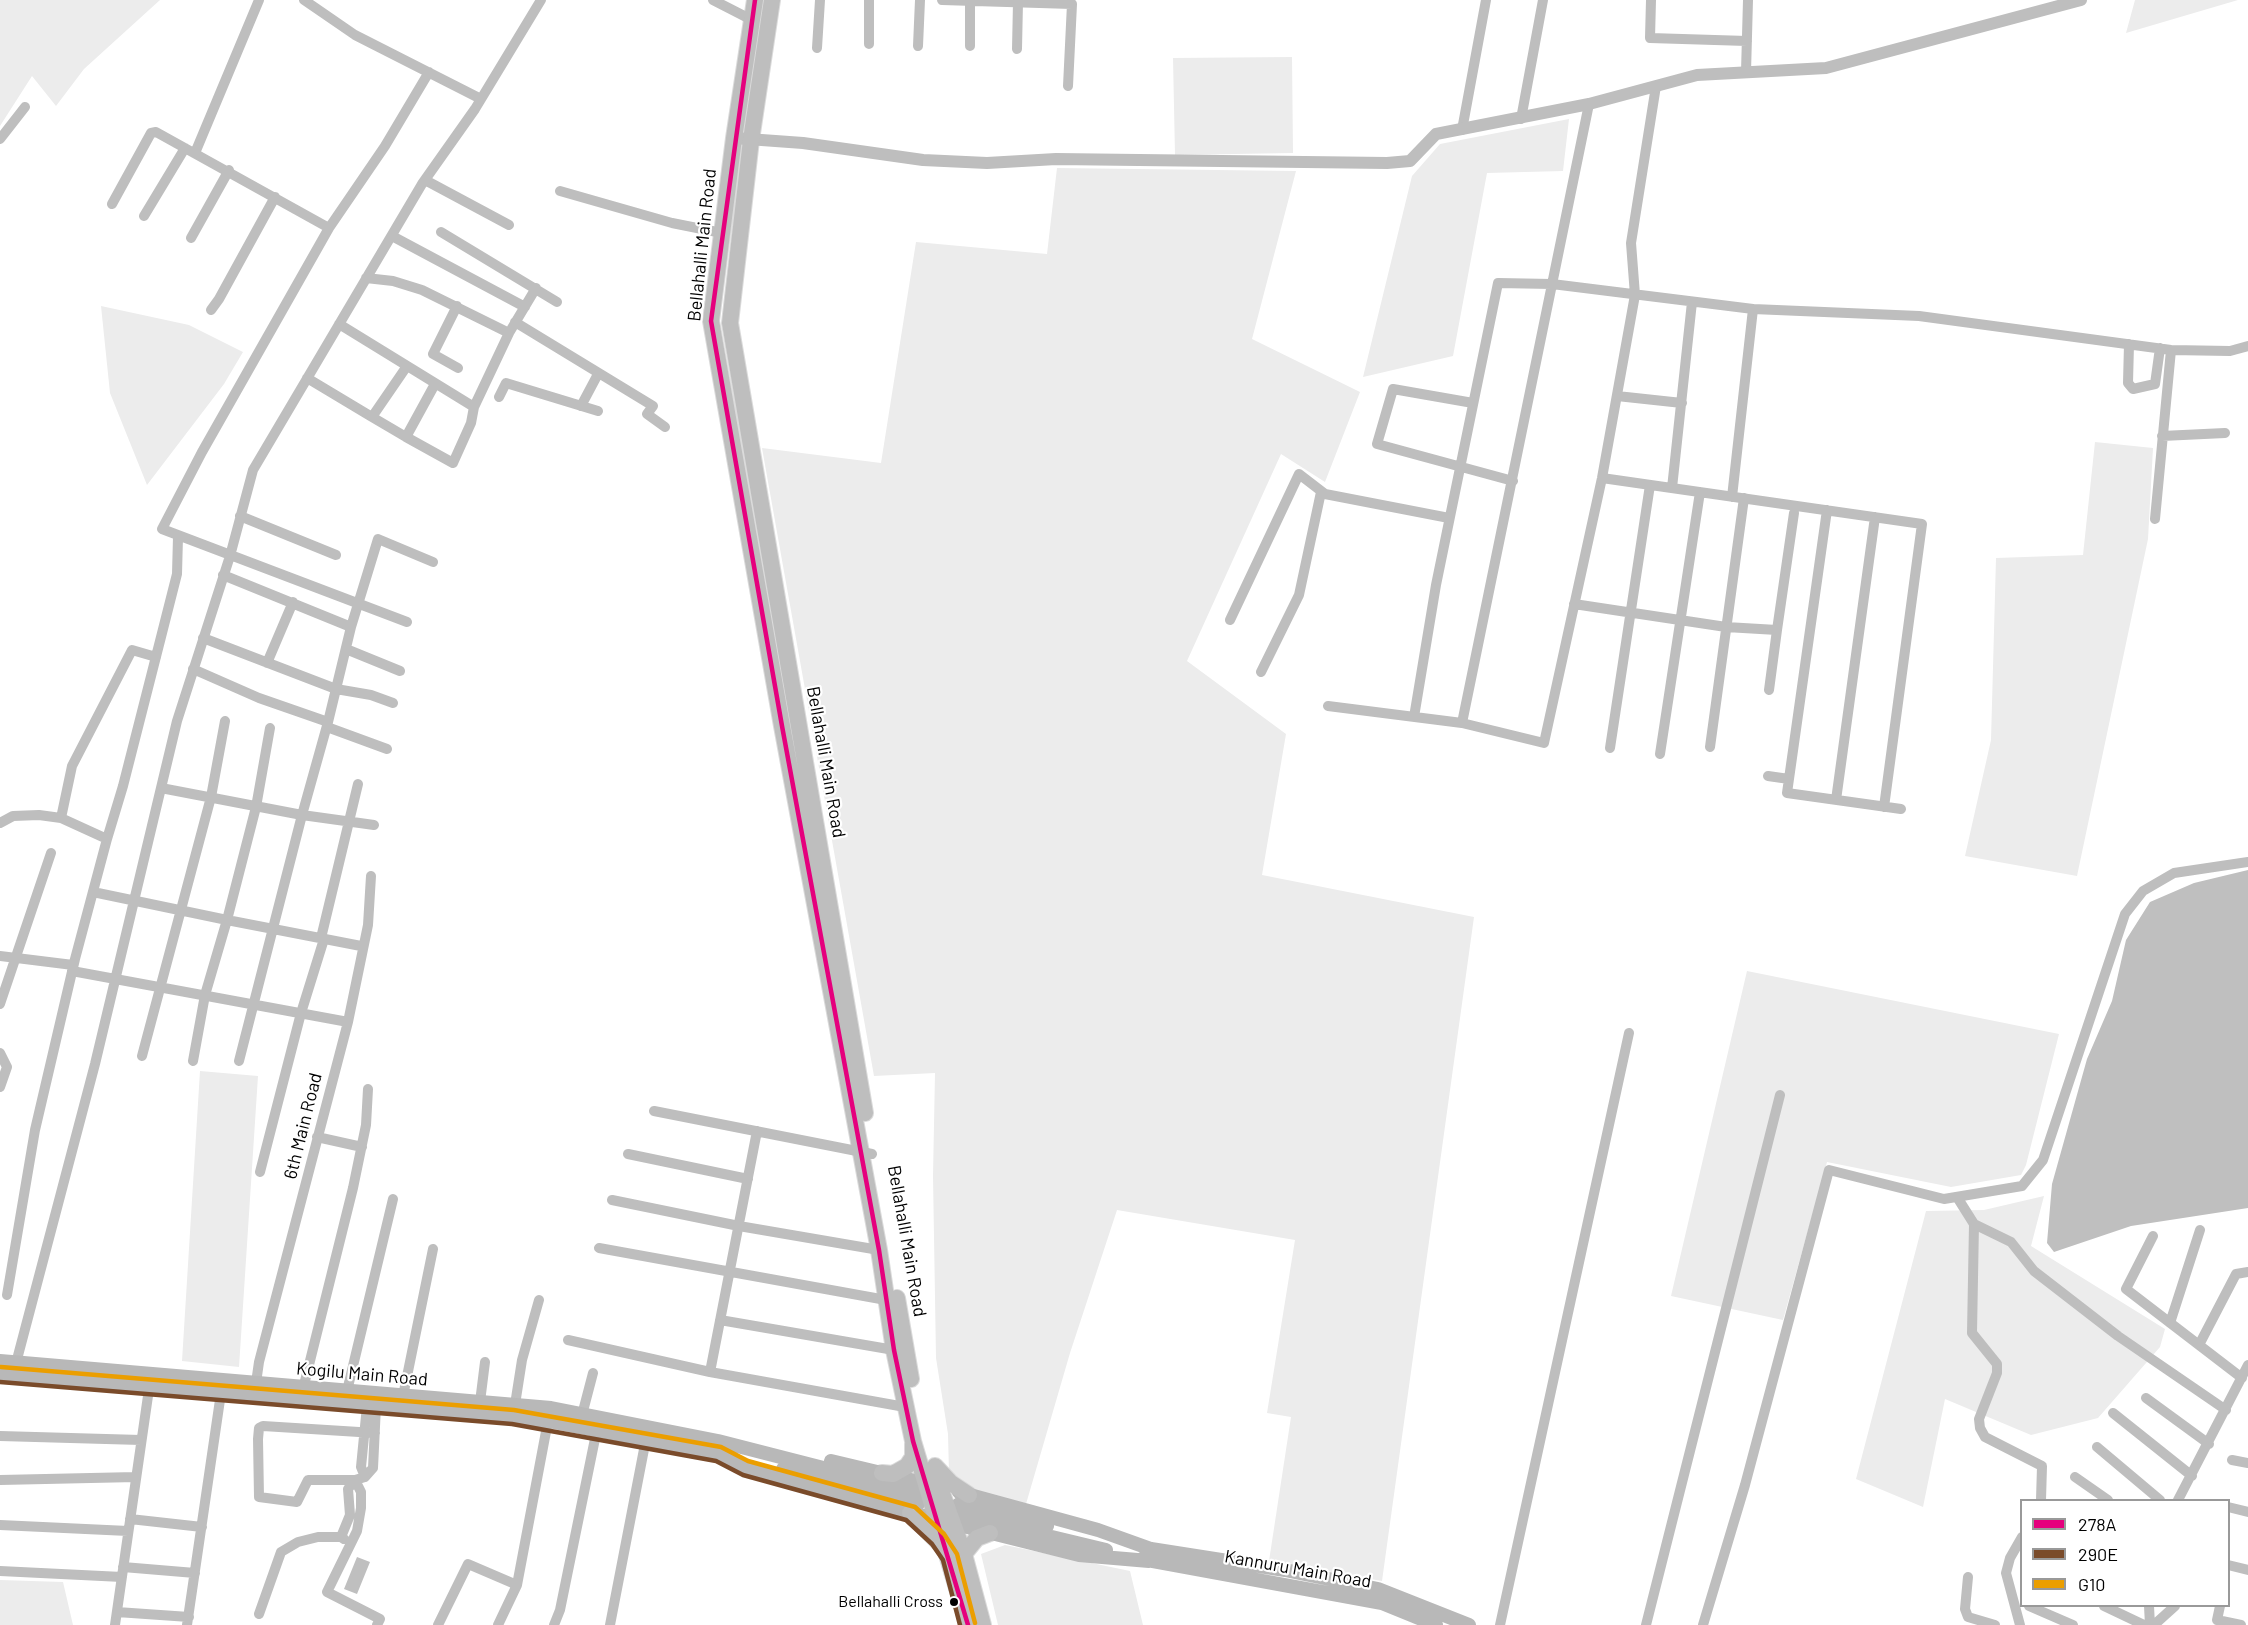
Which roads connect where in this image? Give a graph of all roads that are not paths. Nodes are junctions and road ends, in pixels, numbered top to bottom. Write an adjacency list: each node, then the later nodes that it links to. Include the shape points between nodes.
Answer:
1 (260, 0): 37 (street)
2 (304, 0): 25 (street, via 356,34)
3 (541, 0): 29 (street)
4 (713, 0): 18 (street)
5 (755, 0): 18 (main road, Bellahalli Main Road)
6 (772, 0): 36 (main road, Bellahalli Main Road)
7 (820, 0): 23 (street)
8 (869, 0): 20 (street)
9 (920, 0): 21 (street)
10 (942, 0): 16 (street)
11 (1486, 0): 33 (street)
12 (1543, 0): 32 (street)
13 (1651, 0): 19 (street, via 1650,38)
14 (1748, 0): 19 (street)
15 (2081, 0): 26 (street, via 1826,68)
16 (970, 1): 17 (street); 22 (street)
17 (1018, 2): 24 (street); 28 (street, via 1072,4)
18 (752, 20): 34 (main road, Bellahalli Main Road)
19 (1747, 41): 26 (street)
20 (869, 44)
21 (918, 46)
22 (970, 46)
23 (817, 48)
24 (1017, 49)
25 (429, 72): 29 (street); 45 (street)
26 (1746, 72): 27 (street, via 1697,75)
27 (1656, 86): 30 (street); 53 (street, via 1631,243)
28 (1068, 87)
29 (481, 99): 39 (street)
30 (1589, 104): 32 (street); 51 (street)
31 (25, 107): 35 (street)
32 (1521, 119): 33 (street)
33 (1462, 130): 36 (street, via 1436,134 1410,161 1387,163 1056,159 987,163)
34 (734, 138): 36 (street); 47 (main road, Bellahalli Main Road)
35 (0, 139)
36 (751, 140): 180 (main road, Bellahalli Main Road, via 730,323)
37 (190, 150): 38 (street); 42 (street, via 160,132 151,134); 43 (street)
38 (229, 170): 41 (street); 49 (street)
39 (425, 180): 44 (street); 48 (street)
40 (560, 191): 47 (street)
41 (275, 197): 45 (street); 59 (street)
42 (112, 204)
43 (144, 216)
44 (509, 225)
45 (329, 228): 98 (street, via 162,529)
46 (441, 232): 52 (street)
47 (722, 233): 180 (main road, Bellahalli Main Road, via 711,321 782,726)
48 (392, 236): 50 (street); 57 (street)
49 (191, 238)
50 (366, 278): 56 (street, via 393,281); 61 (street)
51 (1552, 285): 53 (street); 74 (street, via 1498,283); 85 (street)
52 (536, 288): 54 (street); 57 (street)
53 (1635, 296): 55 (street); 71 (street)
54 (557, 302)
55 (1692, 302): 58 (street); 73 (street)
56 (458, 306): 62 (street); 67 (street, via 433,354)
57 (525, 307): 60 (street)
58 (1753, 309): 63 (street, via 1919,316); 90 (street)
59 (211, 310)
60 (515, 322): 62 (street); 68 (street)
61 (339, 324): 66 (street); 69 (street)
62 (509, 333): 76 (street)
63 (2129, 344): 65 (street); 65 (street, via 2128,383 2133,389 2155,384)
64 (2248, 346): 65 (street, via 2230,351)
65 (2165, 349): 81 (street)
66 (407, 366): 70 (street); 78 (street)
67 (458, 368)
68 (598, 374): 75 (street); 79 (street, via 652,406 643,412)
69 (307, 378): 78 (street); 94 (street, via 253,470)
70 (435, 384): 76 (street); 82 (street)
71 (1617, 396): 73 (street); 84 (street)
72 (499, 397): 75 (street, via 506,383)
73 (1682, 402): 87 (street)
74 (1473, 404): 83 (street); 83 (street, via 1393,389 1377,444)
75 (581, 406): 77 (street)
76 (474, 407): 82 (street, via 453,463)
77 (598, 411)
78 (372, 417): 82 (street)
79 (665, 427)
80 (2225, 433): 81 (street)
81 (2162, 436): 97 (street)
82 (406, 437)
83 (1460, 465): 85 (street); 96 (street)
84 (1602, 478): 86 (street); 105 (street)
85 (1512, 481): 126 (street)
86 (1650, 485): 87 (street); 106 (street)
87 (1672, 488): 89 (street)
88 (1321, 492): 96 (street); 107 (street, via 1299,474); 119 (street, via 1299,595)
89 (1700, 492): 90 (street); 108 (street)
90 (1732, 497): 91 (street)
91 (1744, 498): 92 (street); 111 (street)
92 (1827, 510): 95 (street); 134 (street)
93 (1794, 513): 112 (street)
94 (240, 516): 99 (street); 100 (street)
95 (1875, 517): 138 (street); 140 (street, via 1922,524)
96 (1449, 518): 124 (street)
97 (2155, 519)
98 (178, 537): 100 (street); 115 (street, via 177,574)
99 (336, 555)
100 (230, 556): 102 (street); 104 (street)
101 (433, 561): 104 (street, via 378,539)
102 (223, 575): 103 (street); 113 (street)
103 (292, 602): 110 (street); 116 (street)
104 (357, 603): 109 (street); 110 (street)
105 (1574, 604): 106 (street); 126 (street, via 1544,743)
106 (1632, 613): 108 (street); 130 (street)
107 (1230, 620)
108 (1681, 620): 111 (street); 132 (street)
109 (407, 622)
110 (351, 627): 114 (street)
111 (1726, 627): 112 (street); 129 (street)
112 (1777, 630): 121 (street)
113 (203, 638): 116 (street); 117 (street)
114 (346, 649): 118 (street); 120 (street)
115 (156, 657): 143 (street, via 132,650 72,766); 147 (street)
116 (267, 663): 120 (street)
117 (193, 669): 127 (street); 136 (street)
118 (400, 671)
119 (1262, 672)
120 (336, 689): 122 (street); 127 (street)
121 (1769, 690)
122 (393, 703)
123 (1328, 706): 124 (street)
124 (1414, 717): 126 (street)
125 (225, 721): 137 (street)
126 (1462, 723)
127 (327, 724): 131 (street); 142 (street)
128 (270, 728): 139 (street)
129 (1710, 747)
130 (1610, 748)
131 (387, 749)
132 (1660, 754)
133 (1768, 776): 134 (street)
134 (1789, 779): 138 (street, via 1787,793)
135 (358, 784): 145 (street)
136 (161, 788): 137 (street); 152 (street)
137 (211, 797): 139 (street); 153 (street)
138 (1836, 800): 140 (street)
139 (256, 807): 142 (street); 154 (street)
140 (1884, 807): 141 (street)
141 (1900, 809)
142 (302, 815): 145 (street); 155 (street)
143 (61, 818): 144 (street, via 13,816); 147 (street)
144 (0, 823)
145 (351, 823): 146 (street); 156 (street)
146 (374, 825)
147 (107, 839): 151 (street)
148 (51, 853): 159 (street)
149 (2248, 862): 184 (street, via 2174,873 2143,891 2125,914 2043,1160 2022,1186)
150 (371, 876): 157 (street, 6th Main Road, via 368,926)
151 (93, 892): 152 (street); 160 (street)
152 (135, 903): 153 (street); 161 (street)
153 (180, 911): 154 (street); 162 (street)
154 (227, 920): 155 (street); 163 (street)
155 (274, 930): 156 (street); 165 (street)
156 (322, 938): 157 (street); 166 (street)
157 (361, 946): 167 (street, 6th Main Road)
158 (0, 956): 159 (street)
159 (17, 960): 160 (street); 164 (street)
160 (73, 968): 161 (street); 196 (street, via 23,1184)
161 (114, 978): 162 (street); 207 (street, via 95,1064)
162 (161, 987): 163 (street); 170 (street)
163 (205, 995): 165 (street); 171 (street)
164 (0, 1004)
165 (252, 1004): 166 (street); 172 (street)
166 (301, 1013): 167 (street); 182 (street)
167 (348, 1022): 178 (street, 6th Main Road)
168 (1629, 1033): 287 (street)
169 (0, 1053): 173 (street, via 7,1067)
170 (142, 1056)
171 (193, 1061)
172 (239, 1061)
173 (0, 1087)
174 (368, 1089): 179 (street)
175 (1780, 1095): 288 (street)
176 (654, 1111): 177 (street)
177 (758, 1131): 180 (street); 183 (street)
178 (317, 1137): 179 (street); 212 (street, 6th Main Road)
179 (362, 1147): 215 (street)
180 (867, 1153): 193 (main road, Bellahalli Main Road); 235 (main road, Bellahalli Main Road)
181 (627, 1154): 183 (street)
182 (260, 1172)
183 (748, 1179): 188 (street)
184 (1957, 1197): 187 (street); 289 (street, via 1944,1199 1829,1170 1745,1485)
185 (393, 1199): 213 (street)
186 (612, 1200): 188 (street)
187 (1974, 1224): 222 (street, via 2011,1242 2034,1271 2118,1336); 246 (street, via 1972,1333 1997,1364 1979,1419 1980,1428 1985,1437 2042,1466)
188 (739, 1226): 193 (street); 194 (street)
189 (2200, 1230): 200 (street)
190 (2153, 1236): 200 (street, via 2126,1289)
191 (599, 1248): 194 (street)
192 (433, 1249): 216 (street)
193 (879, 1250): 198 (main road, Bellahalli Main Road)
194 (729, 1272): 198 (street); 199 (street)
195 (2248, 1272): 202 (street, via 2236,1274)
196 (7, 1295)
197 (539, 1300): 221 (street, via 522,1360)
198 (886, 1300): 203 (main road, Bellahalli Main Road)
199 (720, 1320): 203 (street); 208 (street)
200 (2170, 1323): 202 (street)
201 (568, 1340): 208 (street)
202 (2199, 1345): 210 (street)
203 (894, 1350): 220 (main road, Bellahalli Main Road)
204 (0, 1361): 207 (main road, Kogilu Main Road)
205 (485, 1362): 218 (street)
206 (2248, 1365): 210 (street)
207 (10, 1371): 211 (main road, Kogilu Main Road)
208 (710, 1372): 220 (street)
209 (592, 1373): 224 (street)
210 (2242, 1378): 222 (street)
211 (150, 1381): 212 (main road, Kogilu Main Road); 214 (main road, Kogilu Main Road); 230 (street)
212 (256, 1383): 215 (main road, Kogilu Main Road)
213 (347, 1391): 215 (main road, Kogilu Main Road); 216 (main road, Kogilu Main Road)
214 (221, 1393): 215 (main road, Kogilu Main Road); 254 (street)
215 (302, 1393): 219 (main road, Kogilu Main Road)
216 (402, 1396): 218 (main road, Kogilu Main Road)
217 (2146, 1398): 232 (street)
218 (480, 1401): 221 (main road, Kogilu Main Road)
219 (372, 1406): 221 (main road, Kogilu Main Road); 227 (street)
220 (905, 1407): 231 (main road, Bellahalli Main Road)
221 (514, 1410): 224 (main road, Kogilu Main Road); 225 (main road, Kogilu Main Road)
222 (2226, 1410): 232 (street)
223 (2113, 1413): 239 (street)
224 (582, 1415): 226 (main road, Kogilu Main Road)
225 (548, 1421): 226 (main road, Kogilu Main Road); 266 (street)
226 (598, 1424): 229 (main road, Kogilu Main Road); 233 (main road, Kogilu Main Road); 281 (street)
227 (369, 1433): 242 (street, via 373,1468); 242 (street, via 273,1425 259,1428 259,1497 297,1502 309,1479)
228 (0, 1436): 230 (street)
229 (646, 1439): 233 (main road, Kogilu Main Road); 282 (street)
230 (141, 1440): 240 (street)
231 (913, 1440): 238 (main road, via 913,1457 908,1466 893,1474); 245 (main road, Bellahalli Main Road)
232 (2209, 1444): 239 (street)
233 (719, 1447): 238 (main road, via 756,1442); 245 (main road); 245 (main road, Kogilu Main Road, via 745,1468)
234 (2097, 1447): 247 (street)
235 (927, 1452): 245 (main road, Bellahalli Main Road); 250 (main road, via 944,1476)
236 (2232, 1460): 237 (street)
237 (2248, 1463)
238 (882, 1473): 245 (main road)
239 (2192, 1476): 248 (street)
240 (136, 1477): 243 (street); 253 (street)
241 (2075, 1477): 244 (street)
242 (360, 1478): 256 (street, via 357,1531)
243 (0, 1480)
244 (2094, 1497)
245 (925, 1498): 250 (main road); 250 (main road); 250 (main road); 258 (main road, via 938,1539)
246 (2041, 1499)
247 (2159, 1499)
248 (2179, 1499)
249 (2230, 1507): 251 (street)
250 (955, 1511): 255 (main road); 258 (main road); 259 (main road, via 1082,1545); 259 (main road, via 1098,1530)
251 (2248, 1512)
252 (0, 1525): 253 (street)
253 (129, 1525): 254 (street); 263 (street)
254 (202, 1527): 264 (street)
255 (990, 1533): 258 (main road, via 977,1538); 259 (main road, via 1079,1555)
256 (345, 1540): 274 (street, via 318,1537 281,1552); 278 (street, via 327,1592 380,1619)
257 (2020, 1540): 267 (street, via 2006,1574)
258 (957, 1555): 283 (main road); 284 (main road)
259 (1150, 1555): 285 (main road, Kannuru Main Road, via 1382,1602); 286 (main road, via 1285,1570 1378,1589)
260 (2230, 1565): 261 (street)
261 (2248, 1570)
262 (0, 1571): 263 (street)
263 (123, 1572): 264 (street); 273 (street)
264 (195, 1573): 275 (street)
265 (1968, 1577): 276 (street, via 1965,1609 1968,1617)
266 (517, 1585): 279 (street, via 468,1564); 280 (street)
267 (2017, 1600): 291 (street)
268 (2032, 1607): 292 (street)
269 (2108, 1607): 293 (street)
270 (2149, 1607): 294 (street)
271 (2173, 1607): 294 (street)
272 (2216, 1607): 295 (street, via 2217,1620)
273 (117, 1612): 275 (street); 277 (street)
274 (259, 1614)
275 (188, 1621)
276 (1979, 1623): 290 (street)
277 (115, 1625)
278 (377, 1625)
279 (438, 1625)
280 (498, 1625)
281 (554, 1625)
282 (610, 1625)
283 (969, 1625)
284 (983, 1625)
285 (1436, 1625)
286 (1469, 1625)
287 (1500, 1625)
288 (1646, 1625)
289 (1703, 1625)
290 (1995, 1625)
291 (2020, 1625)
292 (2073, 1625)
293 (2144, 1625)
294 (2152, 1625)
295 (2241, 1625)

